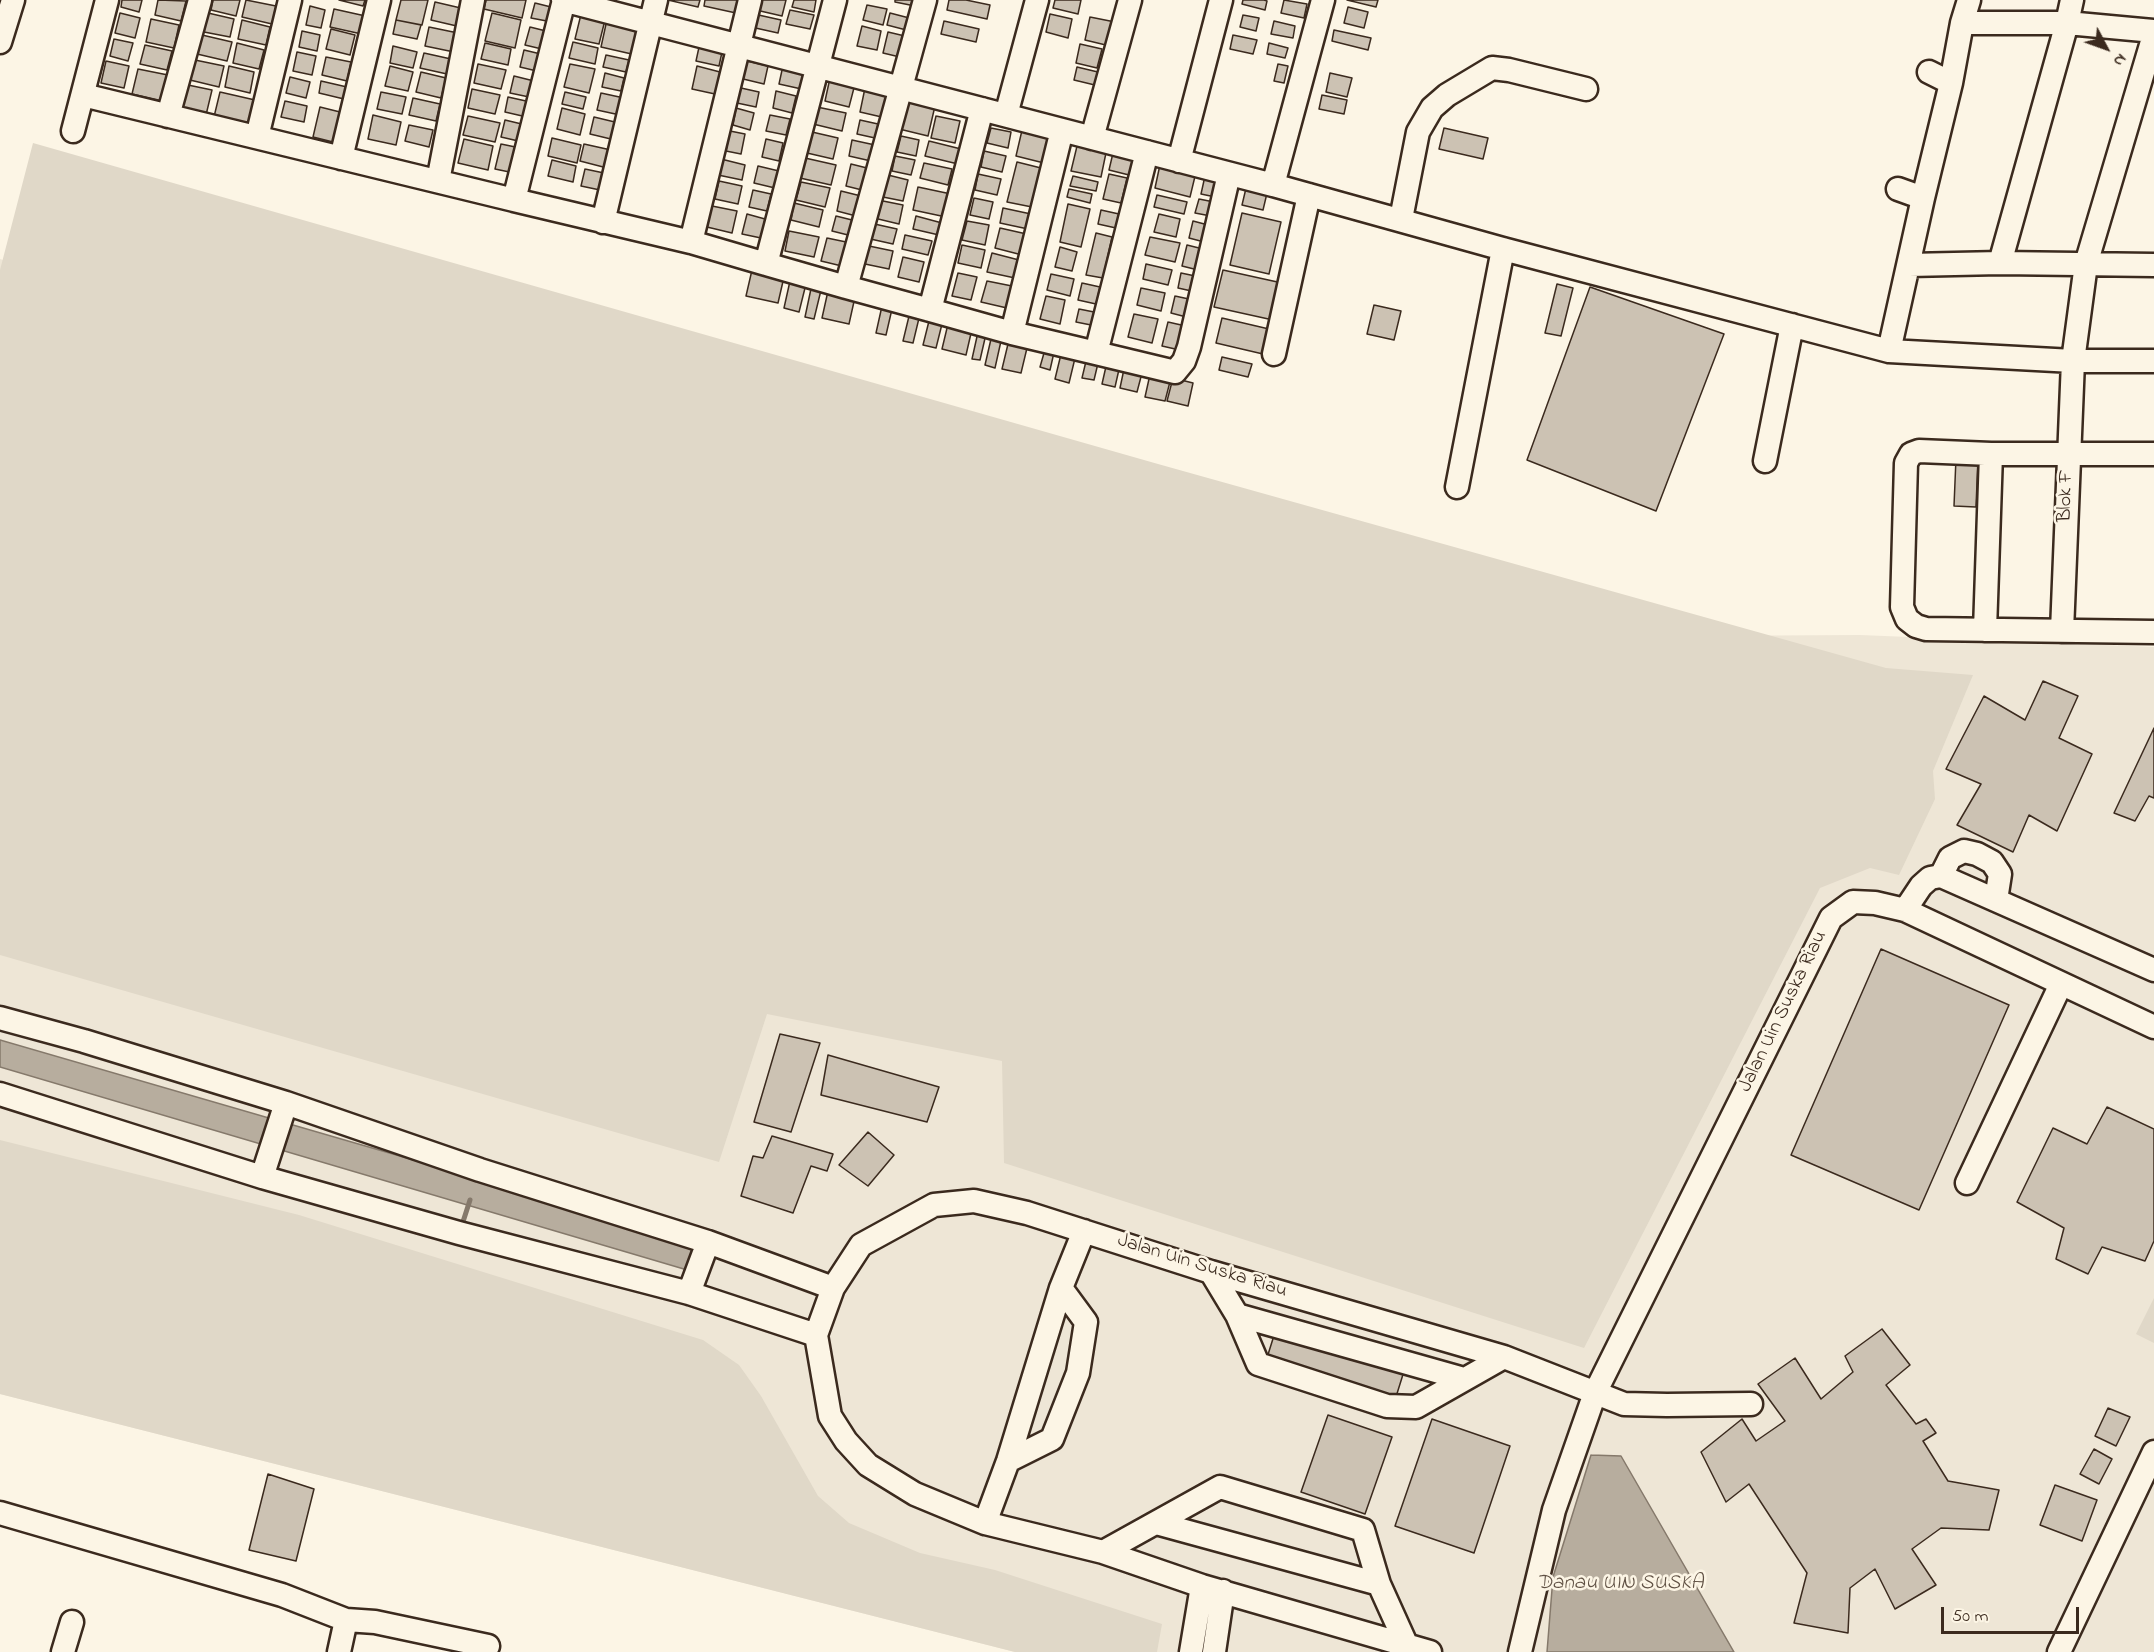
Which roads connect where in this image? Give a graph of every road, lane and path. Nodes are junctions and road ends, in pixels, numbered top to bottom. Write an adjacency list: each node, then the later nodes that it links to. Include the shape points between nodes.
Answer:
1 (14, 0): 22 (street)
2 (107, 0): 29 (street)
3 (200, 0): 31 (street)
4 (290, 0): 35 (street)
5 (379, 0): 38 (street)
6 (473, 0): 41 (street)
7 (563, 0): 19 (street); 46 (street)
8 (656, 0): 19 (street)
9 (750, 0): 23 (street)
10 (835, 0): 24 (street)
11 (925, 0): 27 (street)
12 (1037, 0): 32 (street)
13 (1130, 0): 36 (street)
14 (1221, 0): 39 (street)
15 (1323, 0): 42 (street)
16 (1969, 0): 18 (street)
17 (2072, 0): 20 (street)
18 (1962, 22): 20 (street); 26 (street)
19 (651, 23): 23 (street); 48 (street)
20 (2067, 23): 21 (street); 51 (street)
21 (2154, 33): 53 (street, Blok F)
22 (0, 42)
23 (739, 46): 24 (street); 49 (street)
24 (817, 66): 27 (street); 52 (street)
25 (1929, 72): 26 (street)
26 (1952, 83): 45 (street)
27 (901, 88): 30 (street); 56 (street)
28 (1586, 89): 47 (street, via 1492,68 1447,95 1432,108 1418,132)
29 (83, 95): 31 (street); 34 (street)
30 (982, 109): 32 (street); 57 (street)
31 (168, 116): 35 (street)
32 (1006, 116): 33 (street)
33 (1062, 130): 36 (street); 59 (street)
34 (73, 131)
35 (257, 137): 38 (street)
36 (1092, 138): 37 (street)
37 (1147, 152): 39 (street); 61 (street)
38 (341, 158): 41 (street)
39 (1179, 161): 40 (street)
40 (1229, 174): 42 (street); 61 (street, via 1184,361 1175,372)
41 (438, 181): 46 (street)
42 (1273, 185): 44 (street)
43 (1898, 189): 45 (street)
44 (1309, 195): 47 (street); 62 (street)
45 (1923, 198): 54 (street)
46 (514, 200): 48 (street)
47 (1401, 219): 50 (street)
48 (603, 222): 49 (street)
49 (691, 242): 52 (street)
50 (1503, 249): 58 (street); 69 (street)
51 (2000, 263): 53 (street); 54 (street)
52 (766, 264): 56 (street)
53 (2086, 264): 55 (street); 63 (street, Blok F)
54 (1909, 265): 60 (street)
55 (2154, 265)
56 (846, 287): 57 (street)
57 (930, 310): 59 (street)
58 (1792, 325): 60 (street); 68 (street)
59 (1012, 333): 61 (street)
60 (1889, 351): 63 (street)
61 (1096, 353)
62 (1274, 354)
63 (2073, 361): 64 (street); 66 (street, Blok F)
64 (2154, 361)
65 (1991, 454): 66 (street); 70 (street); 70 (street, via 1919,451 1911,454 1906,463 1902,607 1906,619 1926,629)
66 (2069, 454): 67 (street); 71 (street, Blok F)
67 (2154, 454)
68 (1765, 461)
69 (1457, 487)
70 (1985, 630): 71 (street)
71 (2062, 631): 72 (street)
72 (2154, 632)
73 (1941, 876): 74 (street); 74 (street, via 1950,858 1964,851 1977,854 1992,862 2000,874); 75 (street, via 1930,878 1921,886)
74 (1996, 900): 76 (street)
75 (1905, 910): 77 (street, Jalan Uin Suska Riau); 94 (street, Jalan Uin Suska Riau, via 1853,902 1831,918)
76 (2154, 970)
77 (2061, 984): 79 (street, Jalan Uin Suska Riau); 83 (street)
78 (0, 1018): 81 (street, via 84,1041)
79 (2154, 1027)
80 (0, 1094): 82 (street)
81 (283, 1110): 82 (street); 85 (street, via 480,1170)
82 (266, 1167): 87 (street, via 459,1233)
83 (1967, 1183)
84 (1084, 1231): 86 (street, Jalan Uin Suska Riau); 88 (street, Jalan Uin Suska Riau, via 974,1201 934,1205 861,1245); 89 (street)
85 (706, 1247): 87 (street); 88 (street)
86 (1211, 1272): 90 (street); 92 (street, Jalan Uin Suska Riau)
87 (691, 1288): 91 (street)
88 (833, 1288): 91 (street, Jalan Uin Suska Riau)
89 (1061, 1288): 97 (street); 97 (street, via 1086,1322 1078,1373 1052,1439)
90 (1237, 1315): 93 (street); 93 (street, via 1258,1364 1387,1406 1416,1407)
91 (816, 1335): 99 (street, Jalan Uin Suska Riau, via 830,1416 846,1441 868,1465 915,1494)
92 (1504, 1357): 93 (street); 94 (street, Jalan Uin Suska Riau)
93 (1464, 1379)
94 (1595, 1393): 95 (street, via 1624,1404); 114 (street, Jalan Uin Suska Riau, via 1554,1510)
95 (1752, 1404)
96 (2154, 1452): 115 (street)
97 (1008, 1461): 99 (street)
98 (0, 1513): 105 (street, via 282,1595)
99 (985, 1522): 101 (street, Jalan Uin Suska Riau)
100 (1156, 1523): 101 (street); 102 (street); 102 (street, via 1220,1487 1363,1530)
101 (1103, 1552): 103 (street, Jalan Uin Suska Riau)
102 (1379, 1584): 108 (street)
103 (1202, 1586): 104 (street, Jalan Uin Suska Riau); 111 (street)
104 (1223, 1591): 108 (street, Jalan Uin Suska Riau); 112 (street)
105 (346, 1620): 107 (street, via 375,1622); 110 (street)
106 (72, 1622): 109 (street)
107 (488, 1646)
108 (1407, 1646): 113 (street, Jalan Uin Suska Riau)
109 (63, 1652)
110 (339, 1652)
111 (1191, 1652)
112 (1214, 1652)
113 (1430, 1652)
114 (1520, 1652)
115 (2059, 1652)

